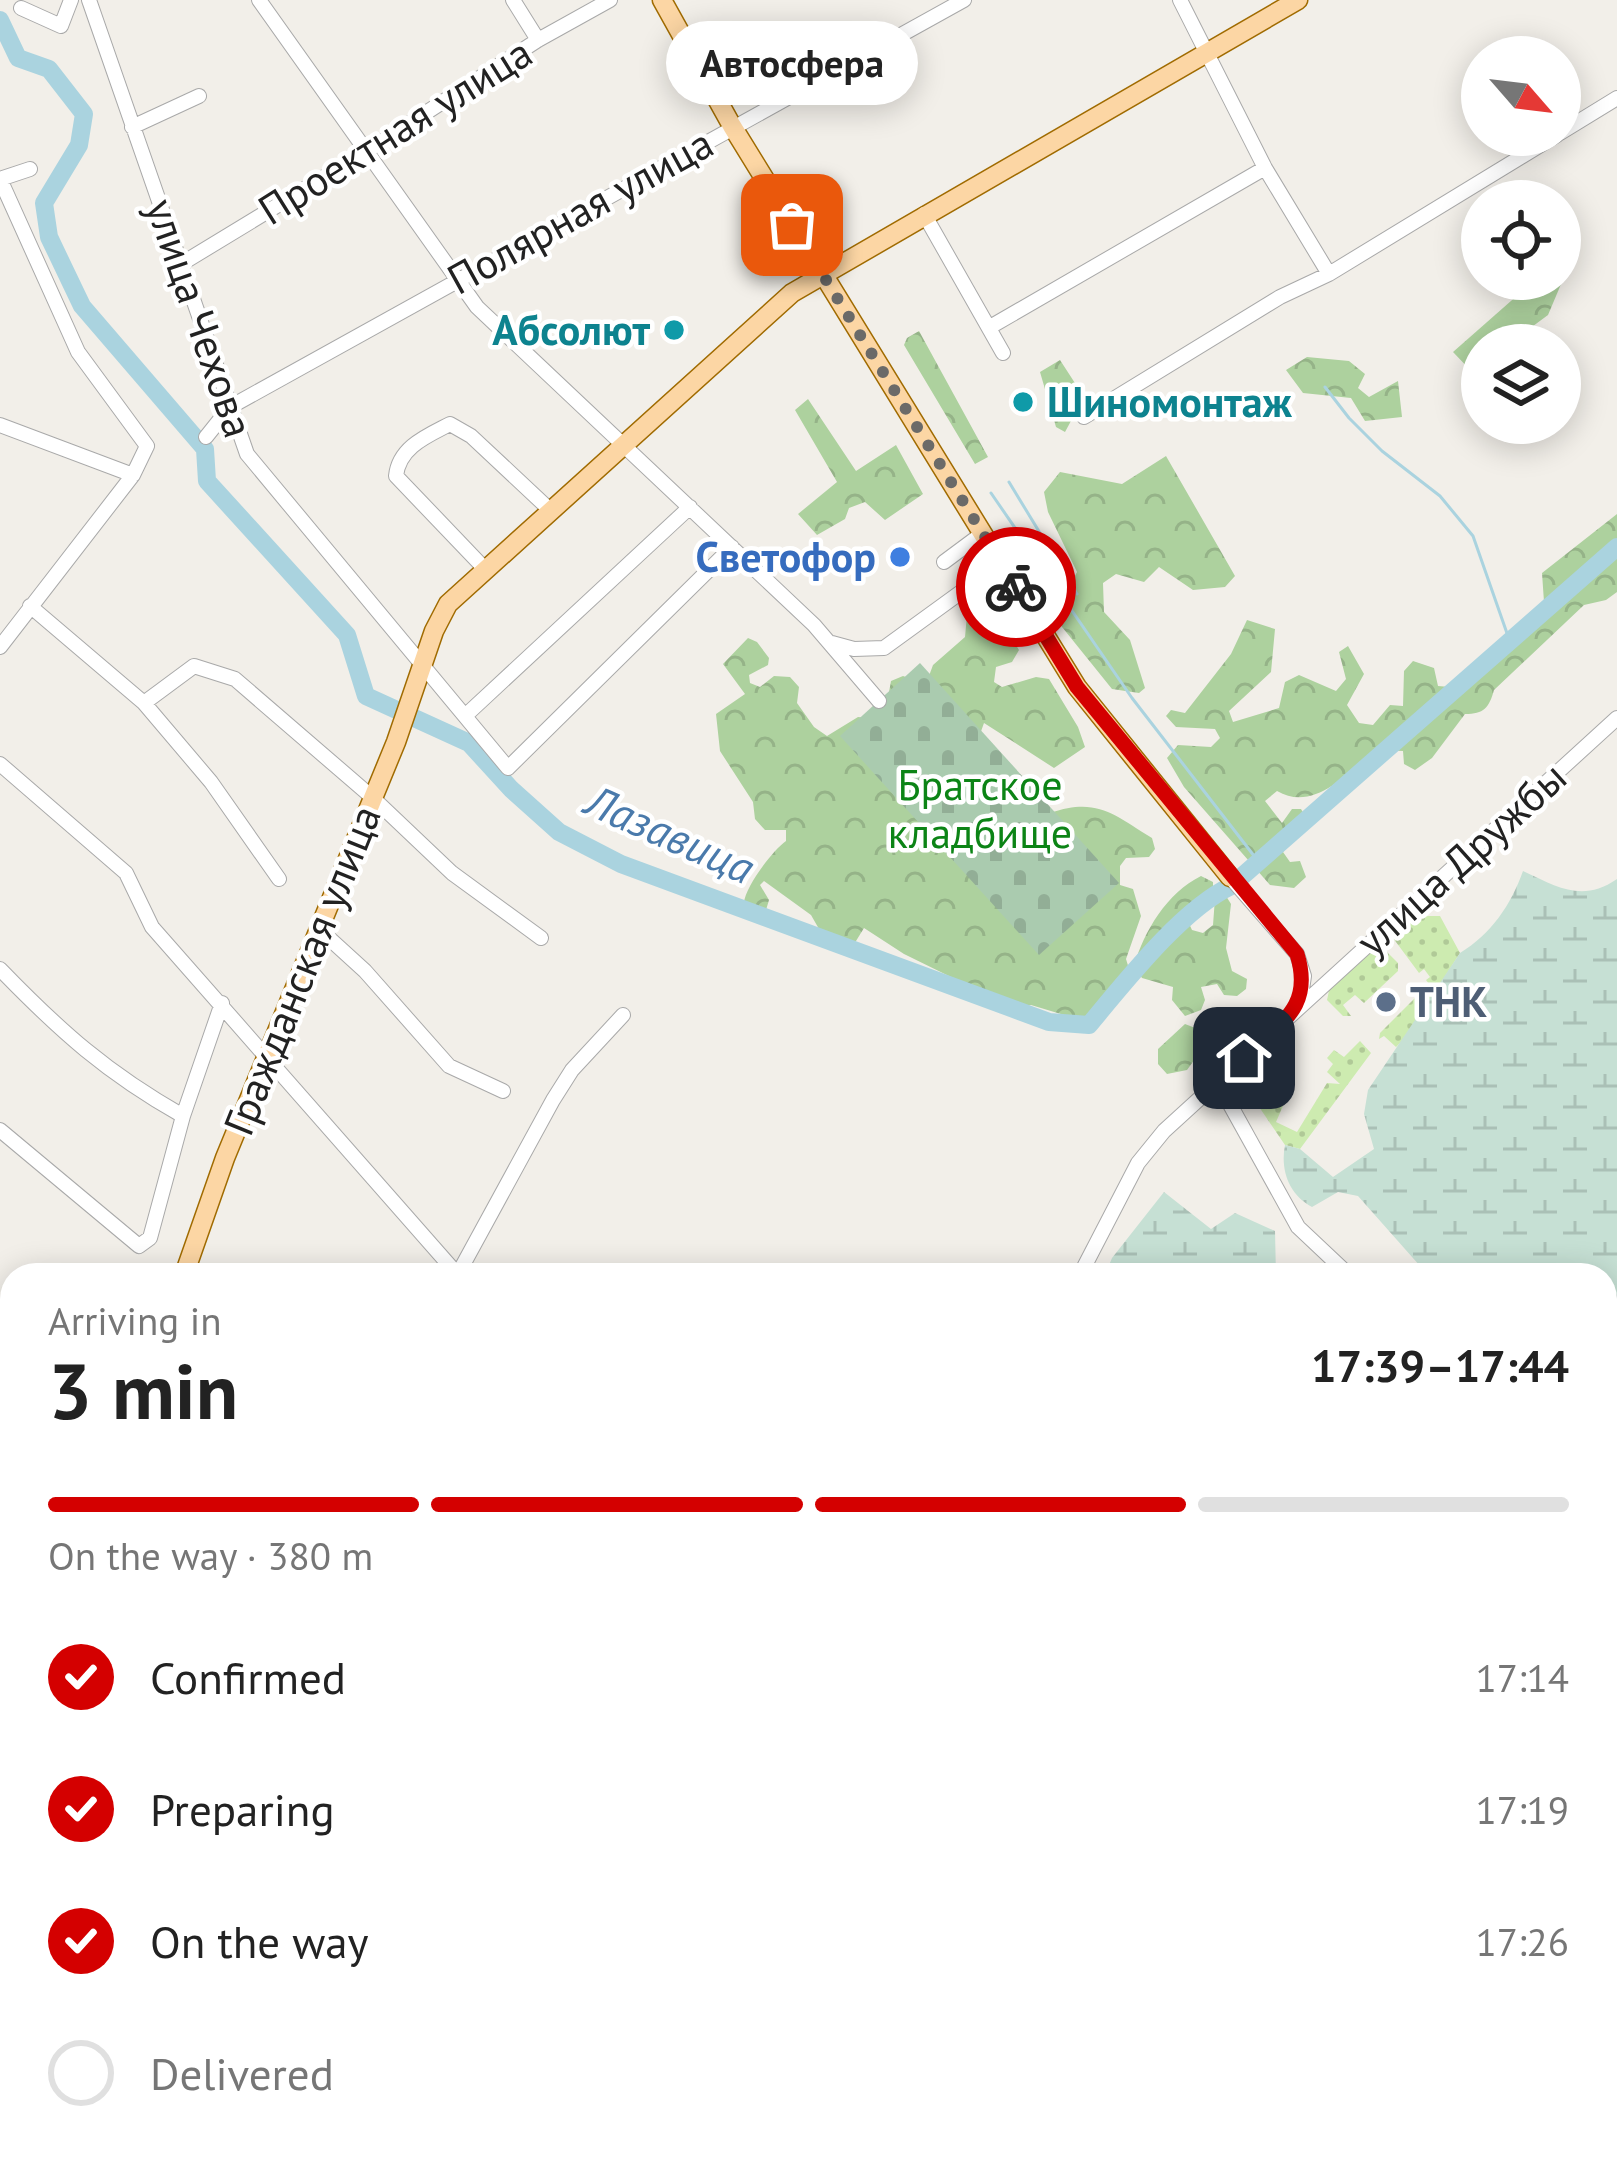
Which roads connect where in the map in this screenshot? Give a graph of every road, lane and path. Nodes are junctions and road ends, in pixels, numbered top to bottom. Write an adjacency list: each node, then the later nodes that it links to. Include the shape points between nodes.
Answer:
1 (71, 0): 10 (street, via 61,26)
2 (89, 0): 17 (street, улица Чехова)
3 (259, 0): 18 (street)
4 (513, 0): 11 (street)
5 (610, 0): 11 (street, Проектная улица)
6 (662, 0): 16 (main road)
7 (964, 0): 16 (street, Полярная улица)
8 (1180, 0): 12 (street)
9 (1298, 0): 12 (main road, Гражданская улица)
10 (21, 8)
11 (538, 40): 18 (street, Проектная улица)
12 (1209, 53): 20 (street); 23 (main road, Гражданская улица)
13 (199, 96): 17 (street)
14 (1617, 98): 15 (street)
15 (1581, 120)
16 (732, 126): 25 (main road); 27 (street, Полярная улица)
17 (132, 127): 24 (street, улица Чехова)
18 (367, 151): 24 (street, Проектная улица); 27 (street)
19 (1522, 156): 26 (street)
20 (1264, 168): 26 (street); 28 (street)
21 (30, 169): 22 (street)
22 (0, 179): 35 (street, via 78,352 147,446)
23 (924, 214): 25 (main road, Гражданская улица); 28 (street)
24 (181, 264): 30 (street, улица Чехова)
25 (821, 273): 34 (main road, Гражданская улица); 38 (main road)
26 (1329, 274): 31 (street)
27 (458, 279): 30 (street, Полярная улица); 34 (street, via 477,307)
28 (991, 327): 29 (street)
29 (1003, 352)
30 (230, 406): 33 (street, Полярная улица); 46 (street, улица Чехова, via 247,454)
31 (1084, 417)
32 (0, 425): 35 (street)
33 (206, 437)
34 (624, 446): 36 (street); 37 (main road, Гражданская улица)
35 (133, 475): 43 (street)
36 (690, 507): 39 (street); 49 (street)
37 (549, 509): 42 (main road, Гражданская улица); 42 (street, via 450,424 415,442 396,476)
38 (982, 533): 40 (street); 41 (main road)
39 (732, 547): 44 (street); 49 (street, улица Чехова, via 508,769)
40 (944, 562)
41 (1001, 563): 44 (street, via 884,647); 54 (main road, via 1077,687)
42 (484, 568): 46 (main road, Гражданская улица, via 448,604)
43 (31, 606): 45 (street); 48 (street)
44 (832, 643): 47 (street)
45 (0, 647)
46 (419, 674): 49 (street, улица Чехова); 52 (main road, Гражданская улица)
47 (878, 701)
48 (144, 703): 52 (street, via 194,666 235,679); 53 (street)
49 (465, 716)
50 (1617, 718): 59 (street, улица Дружбы)
51 (0, 764): 58 (street, via 126,873 152,927)
52 (373, 798): 55 (main road, Гражданская улица); 56 (street, via 452,873)
53 (279, 879)
54 (1237, 884): 59 (street, via 1297,954)
55 (320, 930): 61 (main road, Гражданская улица); 63 (street, via 449,1066)
56 (541, 938)
57 (0, 970): 64 (street, via 126,1084)
58 (222, 1003): 61 (street); 64 (street)
59 (1300, 1003): 62 (street, улица Дружбы)
60 (623, 1015): 68 (street, via 572,1070)
61 (266, 1056): 66 (main road, Гражданская улица); 67 (street)
62 (1216, 1081): 69 (street, улица Дружбы, via 1138,1163); 70 (street, via 1298,1227)
63 (502, 1091)
64 (183, 1116): 65 (street, via 150,1238 139,1246)
65 (0, 1130)
66 (188, 1263)
67 (447, 1263)
68 (465, 1263)
69 (1086, 1263)
70 (1336, 1263)

